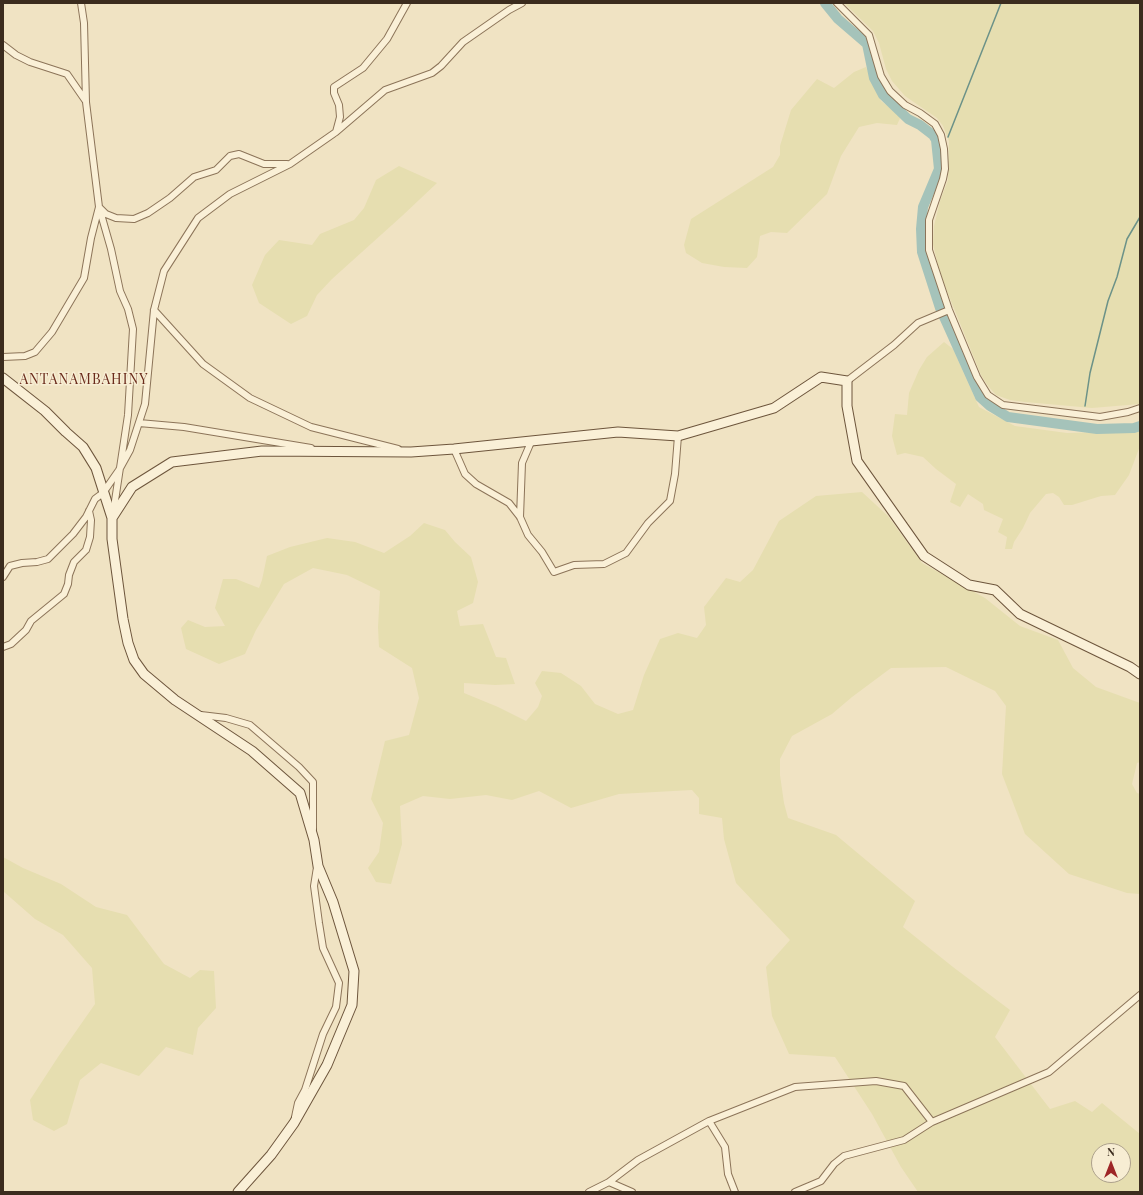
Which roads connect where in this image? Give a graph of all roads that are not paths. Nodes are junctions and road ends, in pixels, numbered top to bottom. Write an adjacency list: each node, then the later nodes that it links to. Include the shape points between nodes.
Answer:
1 (81, 3): 6 (street)
2 (407, 3): 7 (street, via 387,39 363,68 334,87 340,117)
3 (522, 3): 7 (street, via 463,42 432,73 384,90)
4 (837, 3): 11 (street, via 869,35 881,76 890,91 905,105 935,124 941,135 945,168 930,220 929,250)
5 (3, 45): 6 (street, via 30,62 68,74)
6 (86, 102): 9 (street)
7 (336, 132): 8 (street)
8 (290, 164): 9 (street, via 264,164 239,154 230,156 216,170 194,177 170,198 134,219 116,218 106,214); 10 (street, via 230,194 198,218 164,271)
9 (99, 207): 12 (street, via 84,278 52,332 34,352 25,356); 22 (street, via 120,291 133,329 128,415)
10 (154, 310): 16 (street, via 145,404); 21 (street, via 203,364 250,398 311,427)
11 (947, 311): 14 (street, via 918,322 894,345); 15 (street, via 977,377 988,395 1003,404 1100,417)
12 (3, 357)
13 (3, 378): 23 (street, via 45,411 83,447 96,468)
14 (847, 381): 17 (street, via 822,378 774,408); 29 (street, via 847,406 857,461 924,556 969,585 995,590 1020,614)
15 (1140, 408)
16 (139, 424): 20 (street, via 184,427); 22 (street, via 130,450)
17 (678, 436): 18 (street, via 618,432); 25 (street, via 670,501 648,523 626,553 604,564 574,565 554,572 528,535)
18 (531, 442): 19 (street); 25 (street, via 522,463)
19 (454, 450): 21 (street); 25 (street, via 465,474 476,484 509,503)
20 (329, 452): 21 (street); 26 (street, via 262,451 172,462 132,487)
21 (411, 452)
22 (119, 470): 23 (street); 26 (street)
23 (104, 493): 24 (street, via 95,499); 26 (street)
24 (89, 511): 27 (street, via 73,534 48,559 10,566); 28 (street, via 90,537 86,550 74,562 64,594 31,621 26,630 11,644)
25 (520, 517)
26 (112, 518): 30 (street, via 112,539 122,619 134,660 175,700)
27 (3, 577)
28 (3, 647)
29 (1140, 674)
30 (197, 715): 31 (street, via 252,751 300,793); 31 (street, via 226,718 250,725 299,767 313,782)
31 (314, 840): 32 (street)
32 (318, 866): 36 (street, via 314,886 319,923 324,948 339,983 336,1007 298,1103); 36 (street, via 354,971 352,1006 327,1065)
33 (1140, 995): 35 (street, via 1049,1072)
34 (709, 1121): 35 (street, via 795,1087 876,1081 904,1086); 37 (street, via 638,1160); 41 (street, via 725,1147 728,1174)
35 (932, 1122): 42 (street, via 904,1140 844,1156 821,1181)
36 (294, 1123): 38 (street, via 271,1155)
37 (609, 1182): 39 (street); 40 (street)
38 (238, 1192)
39 (589, 1192)
40 (632, 1192)
41 (736, 1192)
42 (795, 1192)

